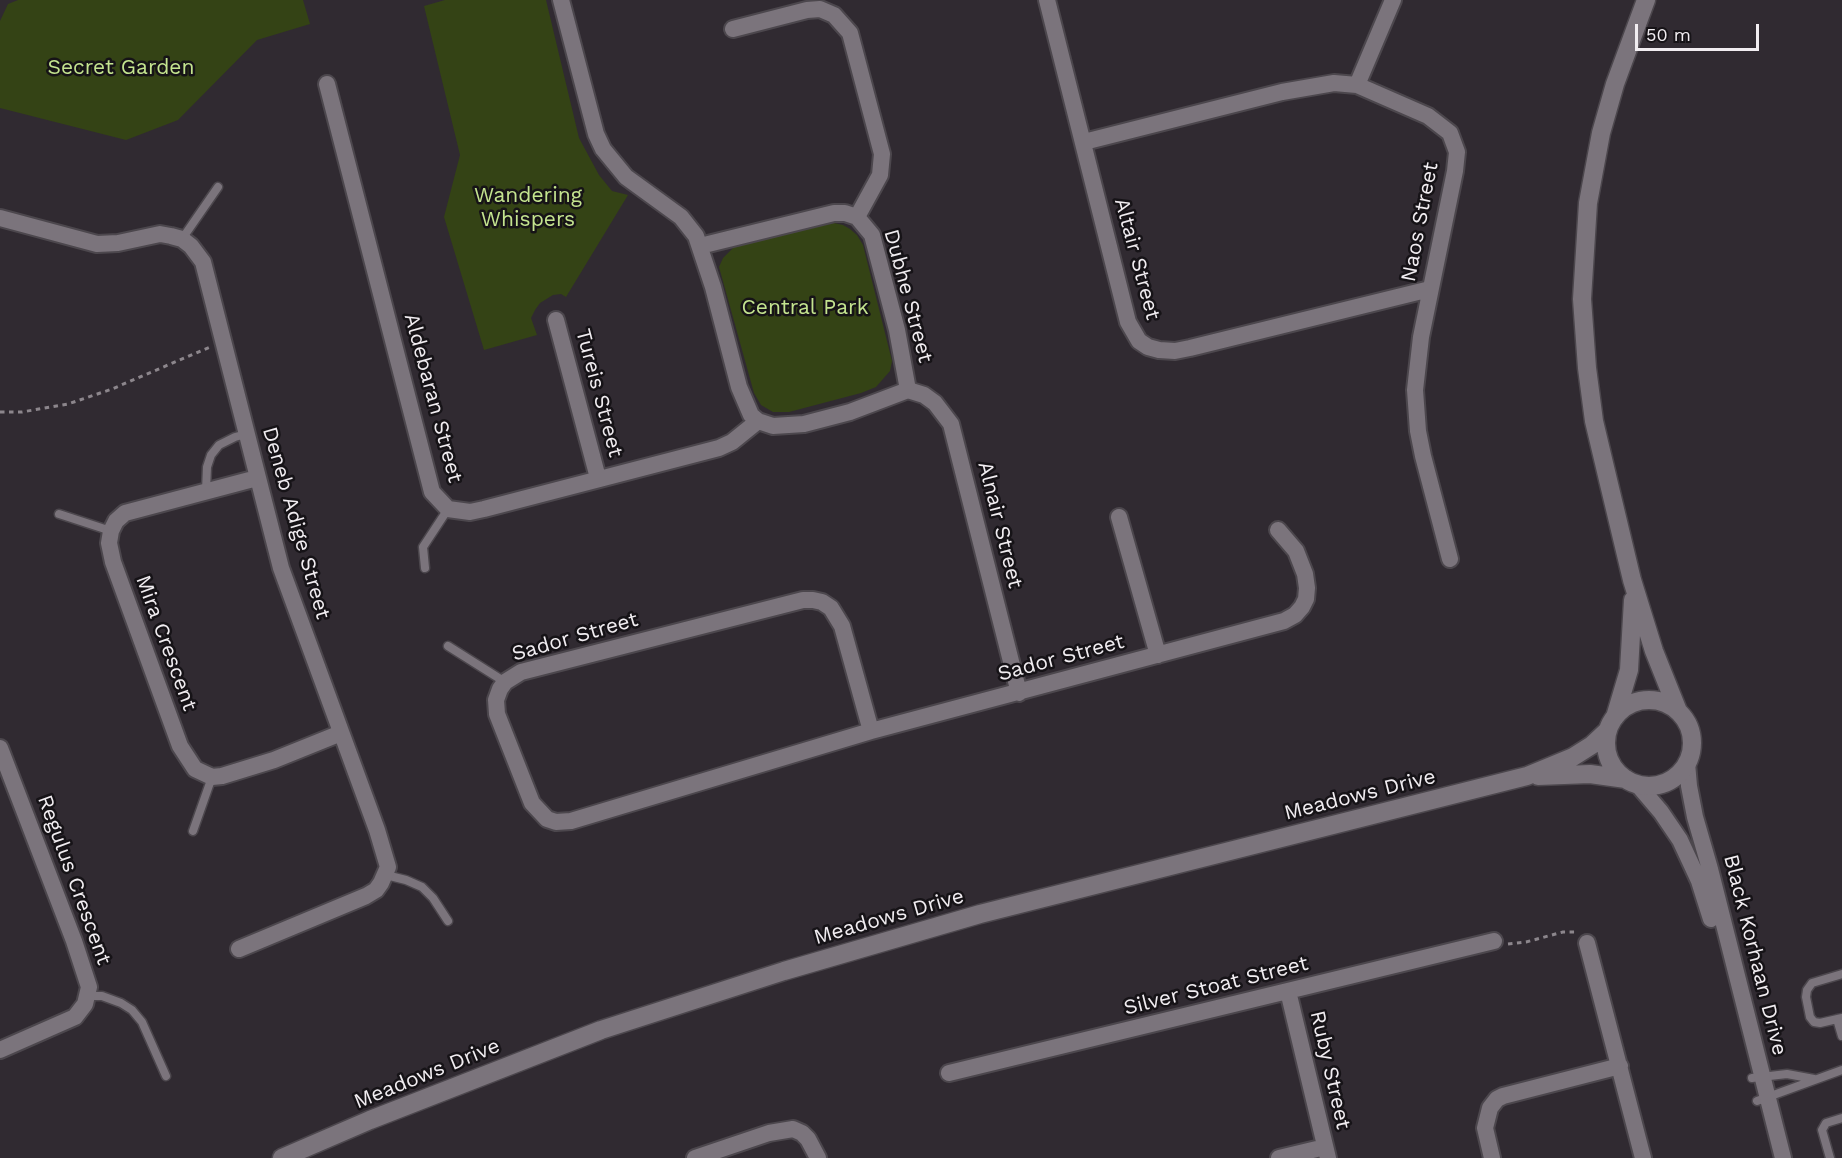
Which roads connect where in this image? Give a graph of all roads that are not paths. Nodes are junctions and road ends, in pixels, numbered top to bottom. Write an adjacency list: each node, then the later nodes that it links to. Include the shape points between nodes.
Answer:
1 (561, 0): 13 (street, via 603,149 626,177 681,217)
2 (1047, 0): 8 (street, Altair Street)
3 (1394, 0): 7 (street)
4 (1646, 0): 29 (street, via 1601,132 1588,203 1582,299 1594,421)
5 (733, 29): 10 (street, via 820,9 834,15 850,33 882,154 880,176)
6 (327, 84): 22 (street, Aldebaran Street, via 432,492)
7 (1357, 85): 8 (street, Naos Street, via 1334,83 1282,92); 14 (street, Naos Street, via 1428,116 1450,133 1455,142 1455,171)
8 (1084, 142): 14 (street, Altair Street, via 1128,322 1139,341 1148,347 1175,351 1190,348)
9 (218, 187): 12 (lane)
10 (857, 217): 13 (street, Dubhe Street, via 834,213); 16 (street, Dubhe Street, via 872,235)
11 (0, 218): 12 (street, via 98,243 160,234)
12 (182, 239): 18 (street, Deneb Adige Street, via 203,262)
13 (700, 246): 17 (street, via 739,387 751,415)
14 (1430, 289): 27 (street, Naos Street, via 1417,362 1416,400 1423,456)
15 (556, 320): 20 (street, Tureis Street)
16 (908, 390): 17 (street, Dubhe Street, via 804,424 773,426); 33 (street, Alnair Street, via 935,403 951,424)
17 (758, 421): 20 (street, Aldebaran Street, via 719,448)
18 (246, 434): 19 (street, Deneb Adige Street); 21 (lane, via 219,445 211,455)
19 (257, 478): 21 (street); 37 (street, Deneb Adige Street, via 284,576)
20 (598, 478): 22 (street, Aldebaran Street, via 470,512)
21 (207, 491): 26 (street, via 125,513)
22 (448, 509): 28 (lane, via 423,547)
23 (59, 514): 26 (lane)
24 (1119, 517): 31 (street, Sador Street)
25 (1278, 530): 31 (street, Sador Street, via 1296,552 1305,574 1306,599 1294,615)
26 (111, 531): 41 (street, Mira Crescent, via 113,562 180,746 195,769)
27 (1450, 559)
28 (425, 568)
29 (1632, 580): 34 (street, via 1660,670); 35 (street, via 1629,670)
30 (448, 646): 32 (lane)
31 (1158, 655): 33 (street, Sador Street)
32 (505, 682): 36 (street, Sador Street, via 521,672 813,600 831,608 842,626); 36 (street, Sador Street, via 496,700 497,714 532,803 539,813 556,822 571,821)
33 (1019, 693): 36 (street, Sador Street)
34 (1678, 711): 35 (street, via 1666,703 1645,701 1625,708); 39 (street, via 1692,735)
35 (1611, 724): 40 (street, Meadows Drive, via 1592,745 1573,757); 42 (street, via 1606,744 1609,758 1615,770)
36 (871, 731)
37 (341, 734): 41 (street, via 274,760); 44 (street, Deneb Adige Street, via 386,856)
38 (0, 748): 51 (street, Regulus Crescent, via 87,978)
39 (1687, 763): 42 (street, via 1666,782 1653,786); 59 (street, Black Korhaan Drive, via 1695,817)
40 (1527, 776): 42 (street, Meadows Drive, via 1590,774); 64 (street, Meadows Drive, via 980,914 784,971 600,1030)
41 (212, 777): 43 (lane)
42 (1632, 782): 59 (street, Black Korhaan Drive, via 1680,840 1699,881)
43 (193, 831)
44 (386, 875): 45 (lane, via 422,887); 48 (street, via 366,897)
45 (448, 921)
46 (1494, 941): 50 (street, Silver Stoat Street)
47 (1587, 944): 55 (street)
48 (240, 949)
49 (1842, 974): 52 (lane, via 1812,983 1806,997 1809,1017 1814,1022)
50 (1288, 991): 57 (street, Silver Stoat Street); 63 (street, Ruby Street)
51 (88, 996): 54 (street, Regulus Crescent, via 75,1017); 58 (lane, via 102,996 132,1010 142,1022)
52 (1839, 1019): 53 (lane)
53 (1842, 1036)
54 (0, 1050)
55 (1620, 1066): 68 (street, via 1497,1099 1490,1108 1485,1128); 69 (street)
56 (1842, 1070): 60 (lane)
57 (949, 1073)
58 (166, 1076)
59 (1757, 1077): 60 (lane, via 1787,1074); 61 (street, Black Korhaan Drive)
60 (1815, 1079): 61 (lane)
61 (1763, 1099): 70 (street, Black Korhaan Drive); 71 (street, Black Korhaan Drive)
62 (1842, 1118): 72 (lane, via 1826,1123 1822,1130)
63 (1326, 1152): 67 (street)
64 (282, 1158)
65 (695, 1158): 66 (street, via 793,1129 808,1139)
66 (818, 1158)
67 (1279, 1158)
68 (1492, 1158)
69 (1643, 1158)
70 (1772, 1158)
71 (1783, 1158)
72 (1830, 1158)

